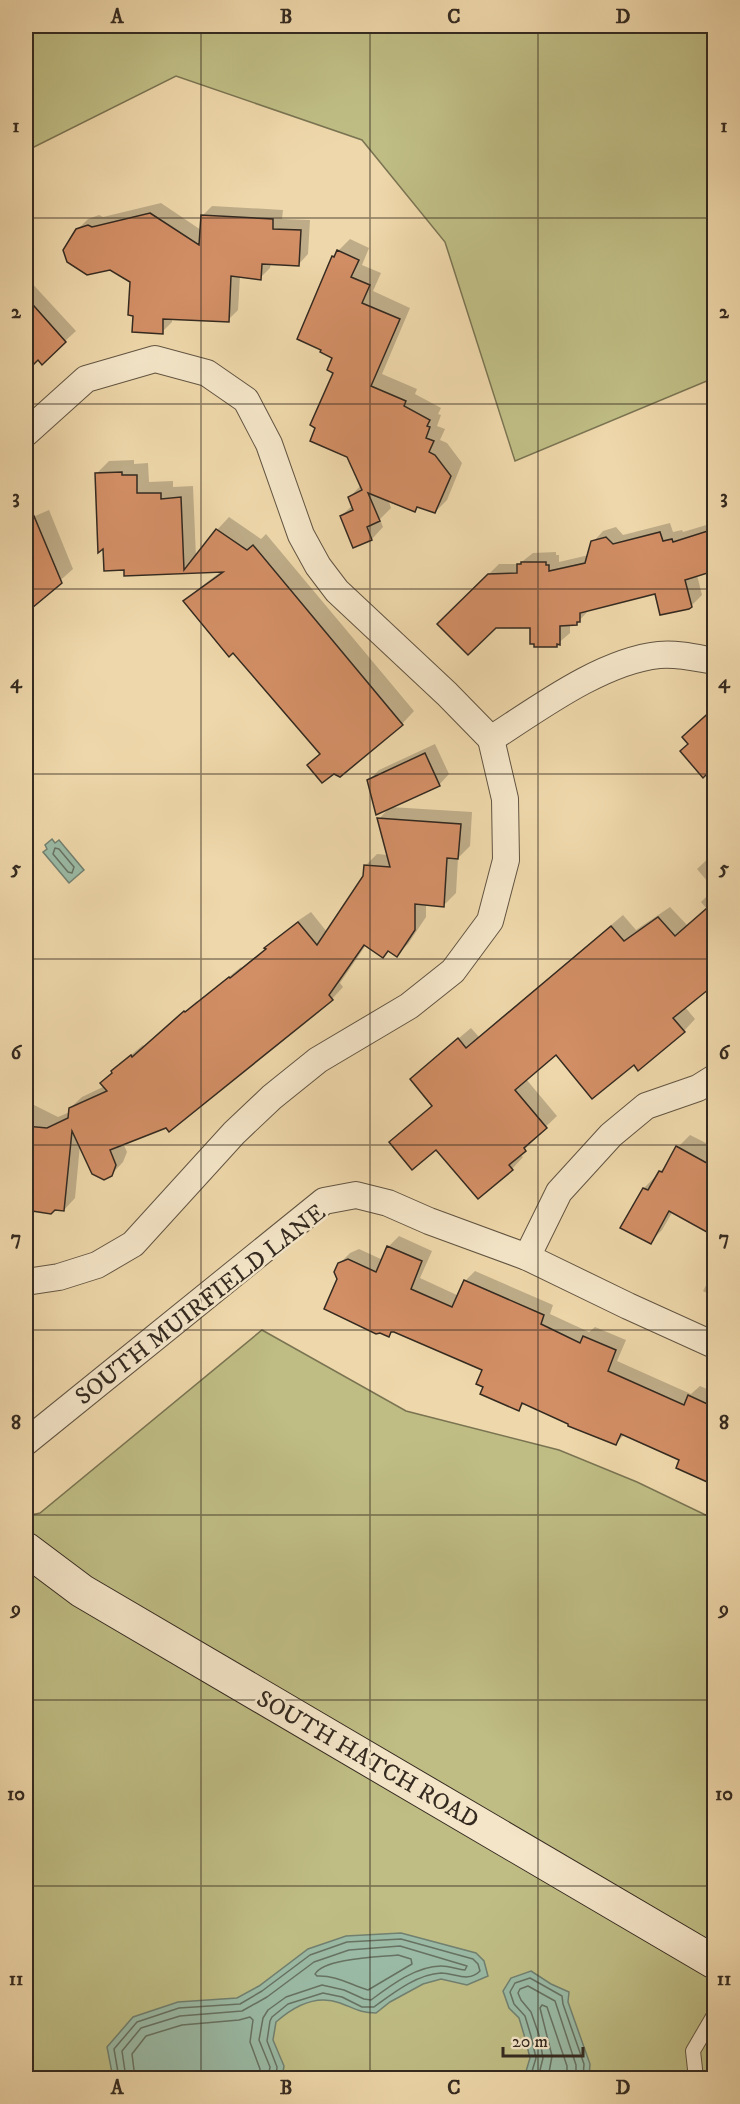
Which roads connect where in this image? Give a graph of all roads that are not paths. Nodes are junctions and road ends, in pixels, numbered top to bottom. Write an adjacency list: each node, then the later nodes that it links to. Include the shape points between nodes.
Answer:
1 (26, 433): 3 (street, via 86,379 156,359 207,373 246,400 268,444 301,535 337,591)
2 (714, 661): 3 (street, via 661,655 618,665)
3 (491, 739): 6 (street, via 505,799 507,860 490,921 453,971 409,1006 318,1060 272,1097 133,1244 97,1265)
4 (714, 1078): 5 (street, via 698,1088 646,1106 611,1135 559,1192)
5 (527, 1257): 7 (street, SOUTH MUIRFIELD LANE); 8 (street, SOUTH MUIRFIELD LANE, via 388,1203 356,1195 324,1201)
6 (26, 1282)
7 (714, 1345)
8 (26, 1442)
9 (26, 1549): 10 (main road, SOUTH HATCH ROAD, via 82,1591)
10 (714, 1962)
11 (714, 2014): 12 (lane, via 693,2051)
12 (696, 2079)

